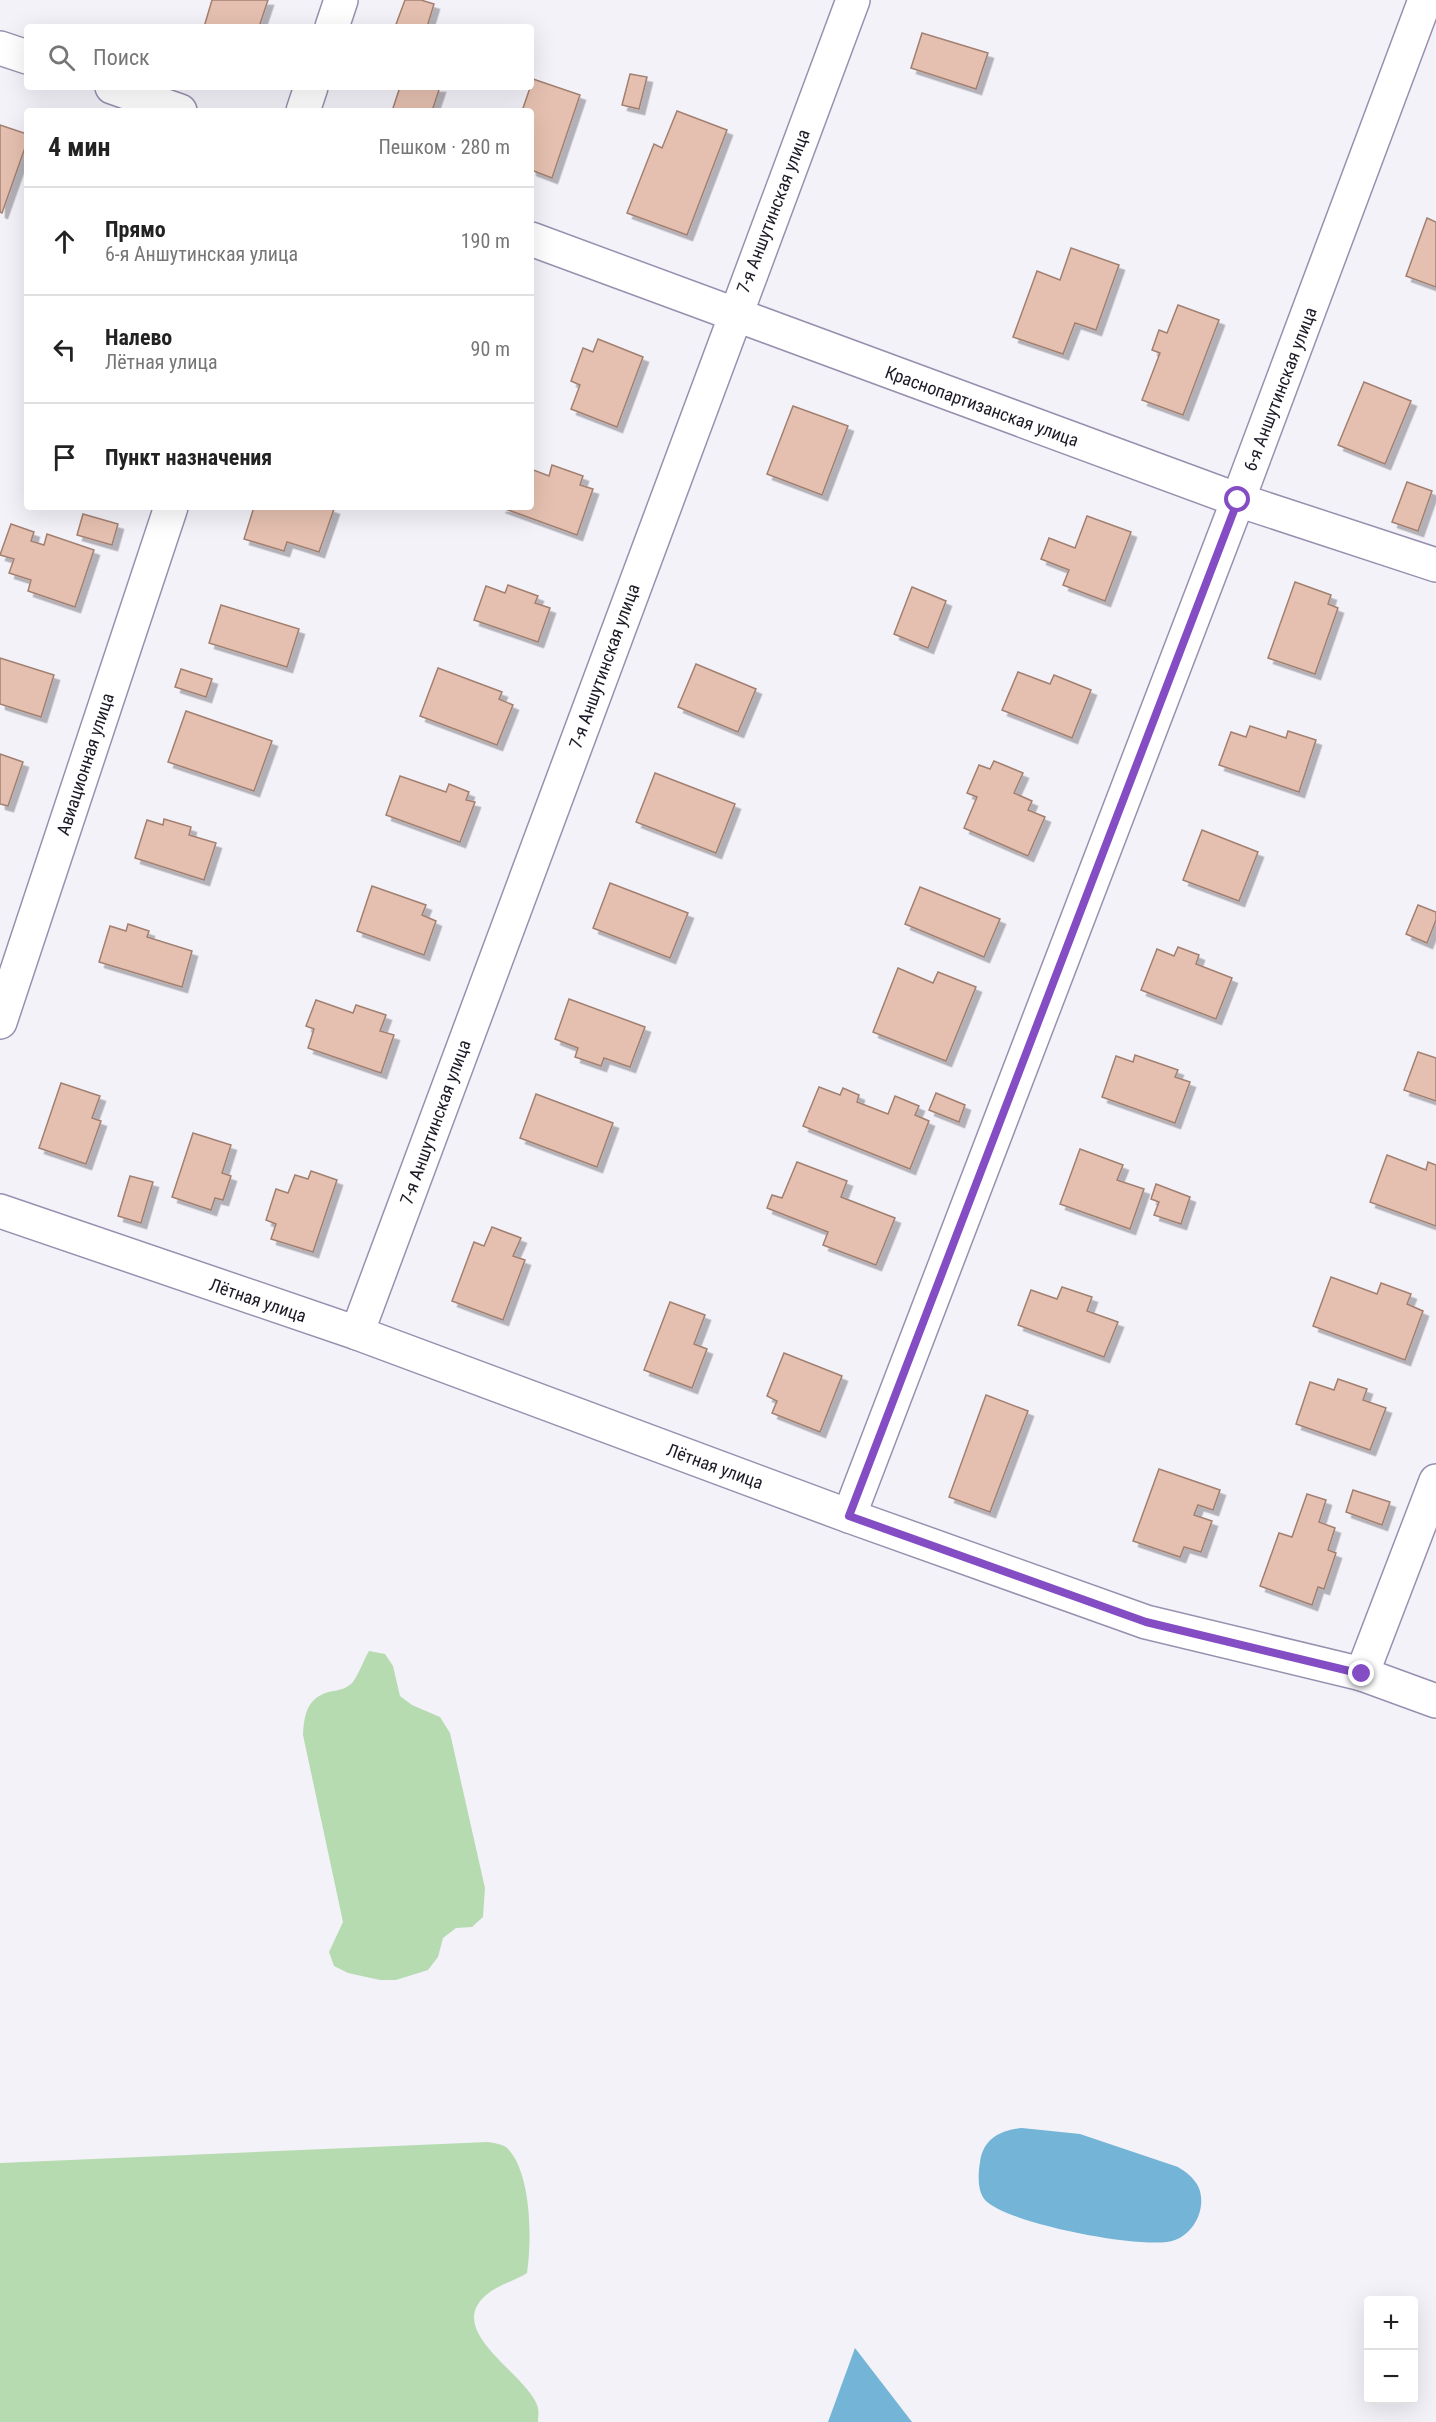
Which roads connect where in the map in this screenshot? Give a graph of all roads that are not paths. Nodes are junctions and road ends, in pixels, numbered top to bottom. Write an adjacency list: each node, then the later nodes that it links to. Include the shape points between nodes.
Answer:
1 (341, 0): 4 (street)
2 (853, 0): 12 (street, 7-я Аншутинская улица)
3 (1425, 0): 13 (street, 6-я Аншутинская улица)
4 (333, 24)
5 (0, 48): 6 (street)
6 (24, 56)
7 (120, 90): 9 (street)
8 (310, 90): 10 (street)
9 (172, 108)
10 (304, 108)
11 (534, 240): 12 (street, Краснопартизанская улица)
12 (735, 314): 13 (street, Краснопартизанская улица); 18 (street, 7-я Аншутинская улица)
13 (1238, 500): 15 (street, Краснопартизанская улица); 20 (street, 6-я Аншутинская улица)
14 (170, 510): 16 (street, Авиационная улица)
15 (1436, 565)
16 (0, 1022)
17 (0, 1211): 18 (street, Лётная улица)
18 (357, 1333): 20 (street, Лётная улица)
19 (1436, 1480): 21 (street)
20 (849, 1516): 21 (street, Лётная улица, via 1146,1622)
21 (1362, 1674): 22 (street, Лётная улица)
22 (1436, 1701)

